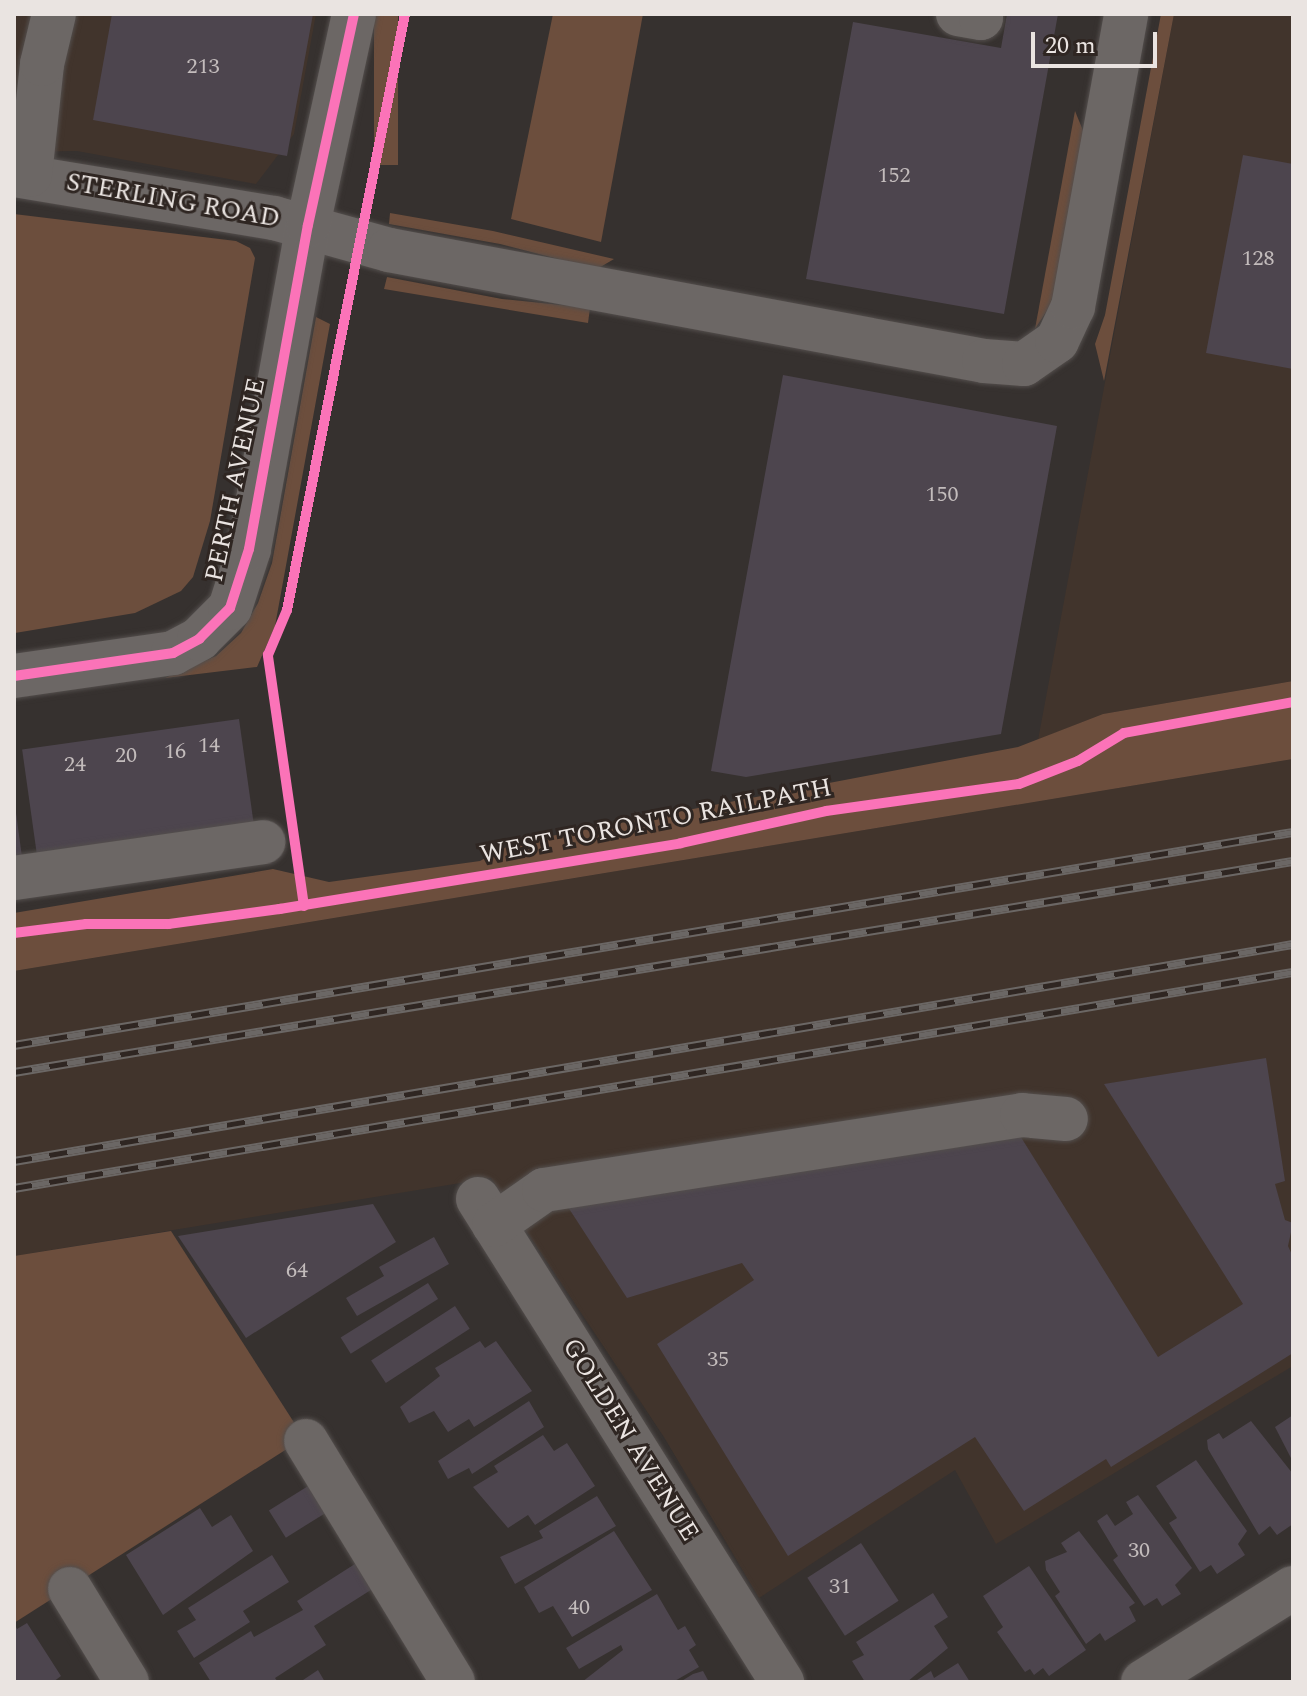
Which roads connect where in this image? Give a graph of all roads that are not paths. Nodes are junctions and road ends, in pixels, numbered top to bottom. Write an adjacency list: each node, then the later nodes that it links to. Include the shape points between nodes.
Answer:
1 (54, 14): 6 (street)
2 (354, 14): 8 (street, STERLING ROAD)
3 (958, 14): 4 (street)
4 (981, 14)
5 (1126, 14): 8 (street, via 1073,307 1057,341 1024,364 389,250)
6 (28, 62): 7 (street)
7 (22, 175): 8 (street, STERLING ROAD)
8 (308, 225): 9 (street, PERTH AVENUE, via 249,549 230,608 199,639 173,653)
9 (14, 676)
10 (263, 842): 11 (street)
11 (14, 878)
12 (1066, 1119): 18 (street, GOLDEN AVENUE, via 1022,1115 544,1190 486,1212)
13 (306, 1441): 17 (street)
14 (1293, 1588): 19 (street)
15 (70, 1589): 16 (street)
16 (127, 1682)
17 (453, 1682)
18 (782, 1682)
19 (1143, 1682)

